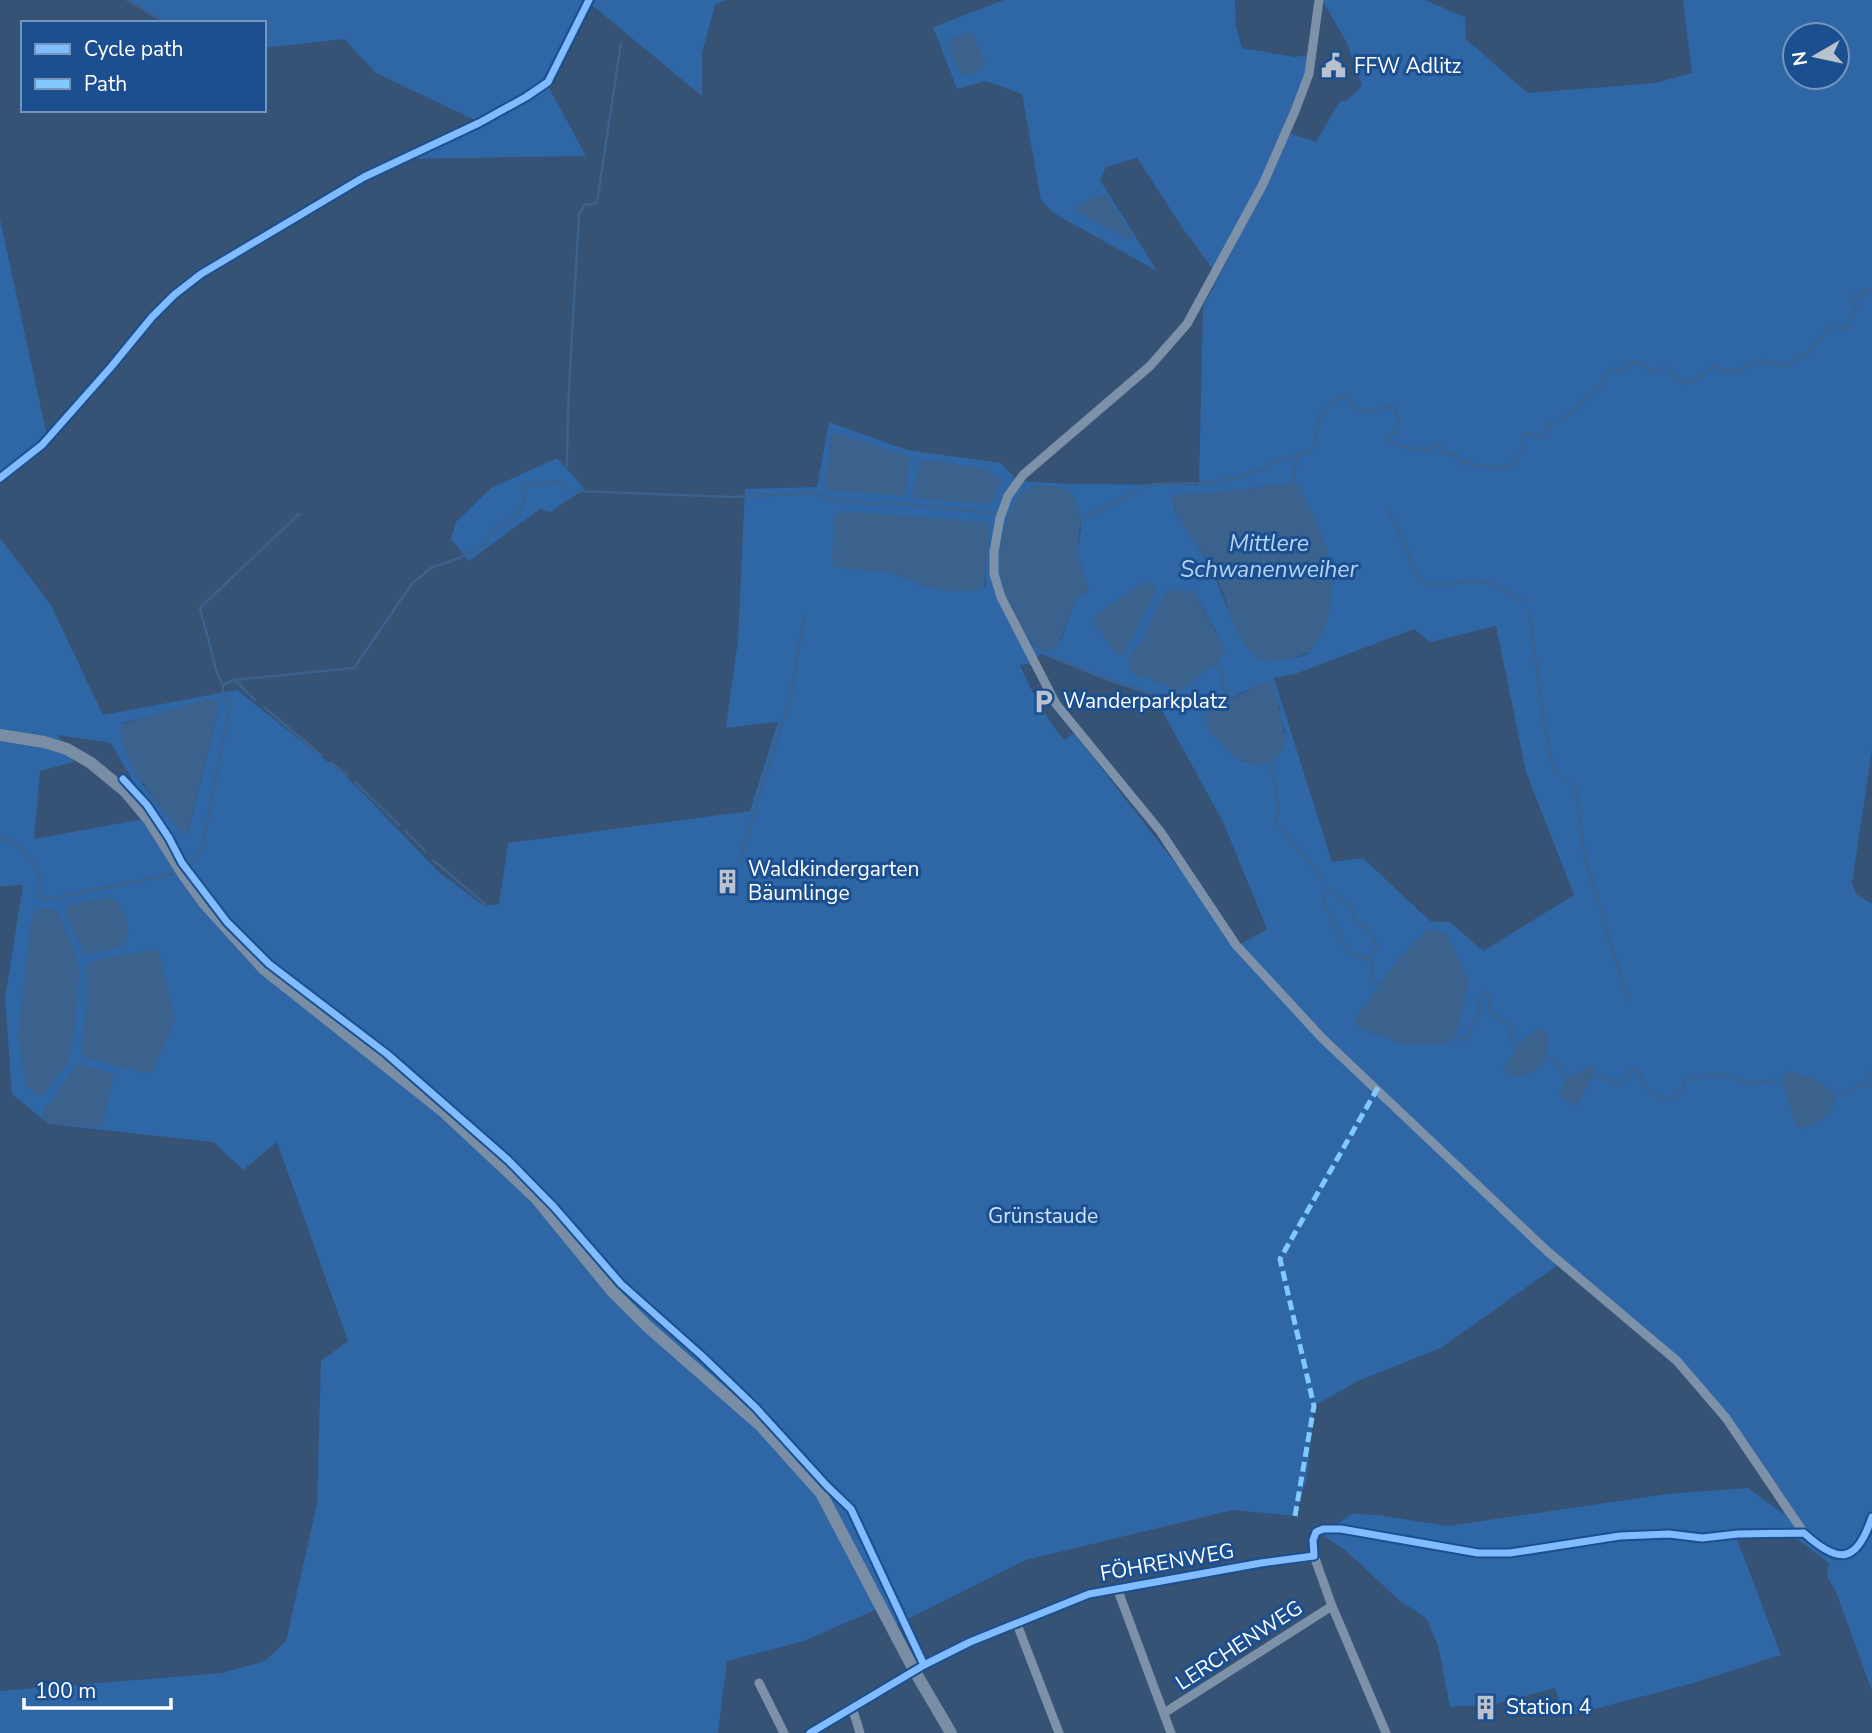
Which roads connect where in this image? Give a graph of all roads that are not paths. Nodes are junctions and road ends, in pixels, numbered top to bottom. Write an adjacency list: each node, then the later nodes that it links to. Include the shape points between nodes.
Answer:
1 (1319, 0): 3 (street, via 1309,74 1295,111 1263,184 1187,324 1150,366 1023,475 1008,496 994,552 1001,597 1056,704 1160,831 1236,945 1323,1039 1547,1251 1677,1361 1726,1418 1804,1533 1819,1547 1835,1555 1856,1550)
2 (0, 735): 7 (street, via 67,750 125,791 205,904 264,969 443,1111 534,1197 647,1326 761,1426 821,1493)
3 (1872, 1517)
4 (1117, 1588): 5 (street, FÖHRENWEG, via 1314,1556); 6 (street, FÖHRENWEG, via 1089,1594); 10 (street)
5 (1332, 1606): 10 (street, LERCHENWEG); 17 (street, FÖHRENWEG)
6 (1017, 1624): 7 (street, FÖHRENWEG); 15 (street)
7 (914, 1670): 9 (street, FÖHRENWEG); 14 (street)
8 (759, 1683): 11 (street)
9 (852, 1707): 12 (street, FÖHRENWEG); 13 (street)
10 (1164, 1713): 16 (street)
11 (784, 1733)
12 (810, 1733)
13 (860, 1733)
14 (951, 1733)
15 (1059, 1733)
16 (1171, 1733)
17 (1386, 1733)

